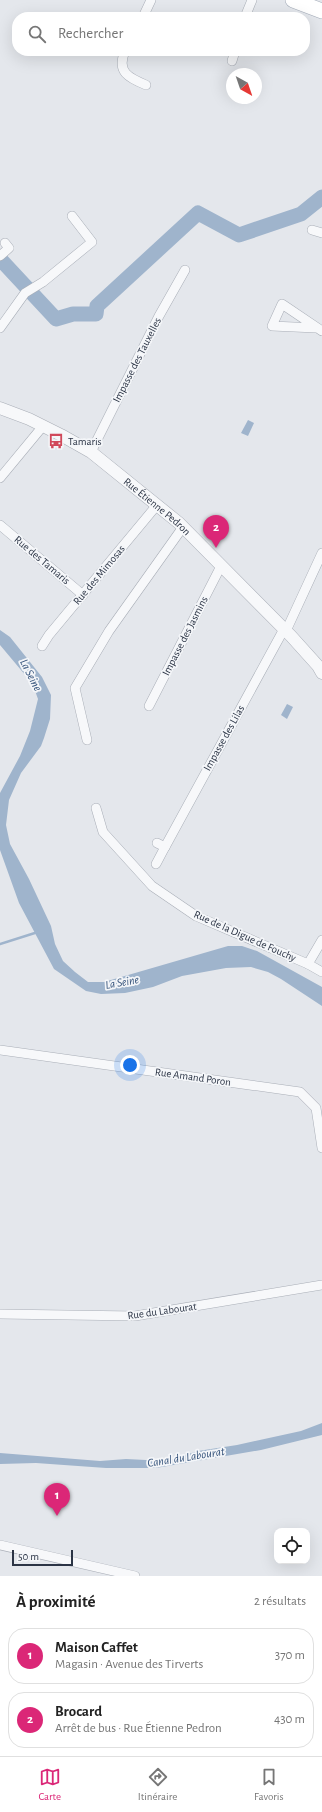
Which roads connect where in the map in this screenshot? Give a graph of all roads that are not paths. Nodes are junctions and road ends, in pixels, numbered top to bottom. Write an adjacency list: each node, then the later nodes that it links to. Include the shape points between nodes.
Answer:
1 (151, 0): 5 (street)
2 (252, 0): 6 (street)
3 (294, 0): 4 (main road)
4 (322, 11)
5 (145, 12)
6 (247, 12)
7 (124, 56): 10 (street, via 123,71 128,78)
8 (234, 56): 9 (street)
9 (232, 62)
10 (146, 86)
11 (72, 216): 17 (street, via 92,242 28,291)
12 (312, 230): 13 (street)
13 (322, 233)
14 (5, 243): 15 (street, via 9,248)
15 (0, 256)
16 (185, 270): 20 (street, Impasse des Tauxelles)
17 (0, 328)
18 (0, 408): 19 (street, Rue Étienne Pedron)
19 (43, 426): 20 (street, Rue Étienne Pedron); 21 (street)
20 (91, 452): 22 (street, Rue Étienne Pedron)
21 (0, 478)
22 (157, 505): 24 (street, Rue Étienne Pedron); 28 (street, Rue des Mimosas)
23 (0, 525): 28 (street, Rue des Tamaris)
24 (183, 527): 27 (street, Rue Étienne Pedron); 33 (street, via 109,631 75,688)
25 (322, 553): 26 (street, Impasse des Lilas)
26 (320, 564): 29 (street, Impasse des Lilas)
27 (221, 566): 29 (street, Rue Étienne Pedron); 32 (street, Impasse des Jasmins)
28 (83, 594): 30 (street, Rue des Mimosas)
29 (285, 630): 31 (street, Rue Étienne Pedron); 35 (street, Impasse des Lilas, via 161,845)
30 (42, 646)
31 (322, 673)
32 (149, 706)
33 (86, 740)
34 (96, 808): 37 (street, Rue de la Digue de Fouchy, via 103,832 152,886 196,916)
35 (156, 864)
36 (322, 940): 37 (street)
37 (308, 964): 38 (street, Rue de la Digue de Fouchy)
38 (322, 972)
39 (0, 1050): 40 (street, Rue Amand Poron, via 300,1092 316,1108)
40 (322, 1148)
41 (322, 1285): 42 (street, Rue du Labourat, via 135,1316)
42 (0, 1314)
43 (0, 1545): 44 (street)
44 (135, 1576)

